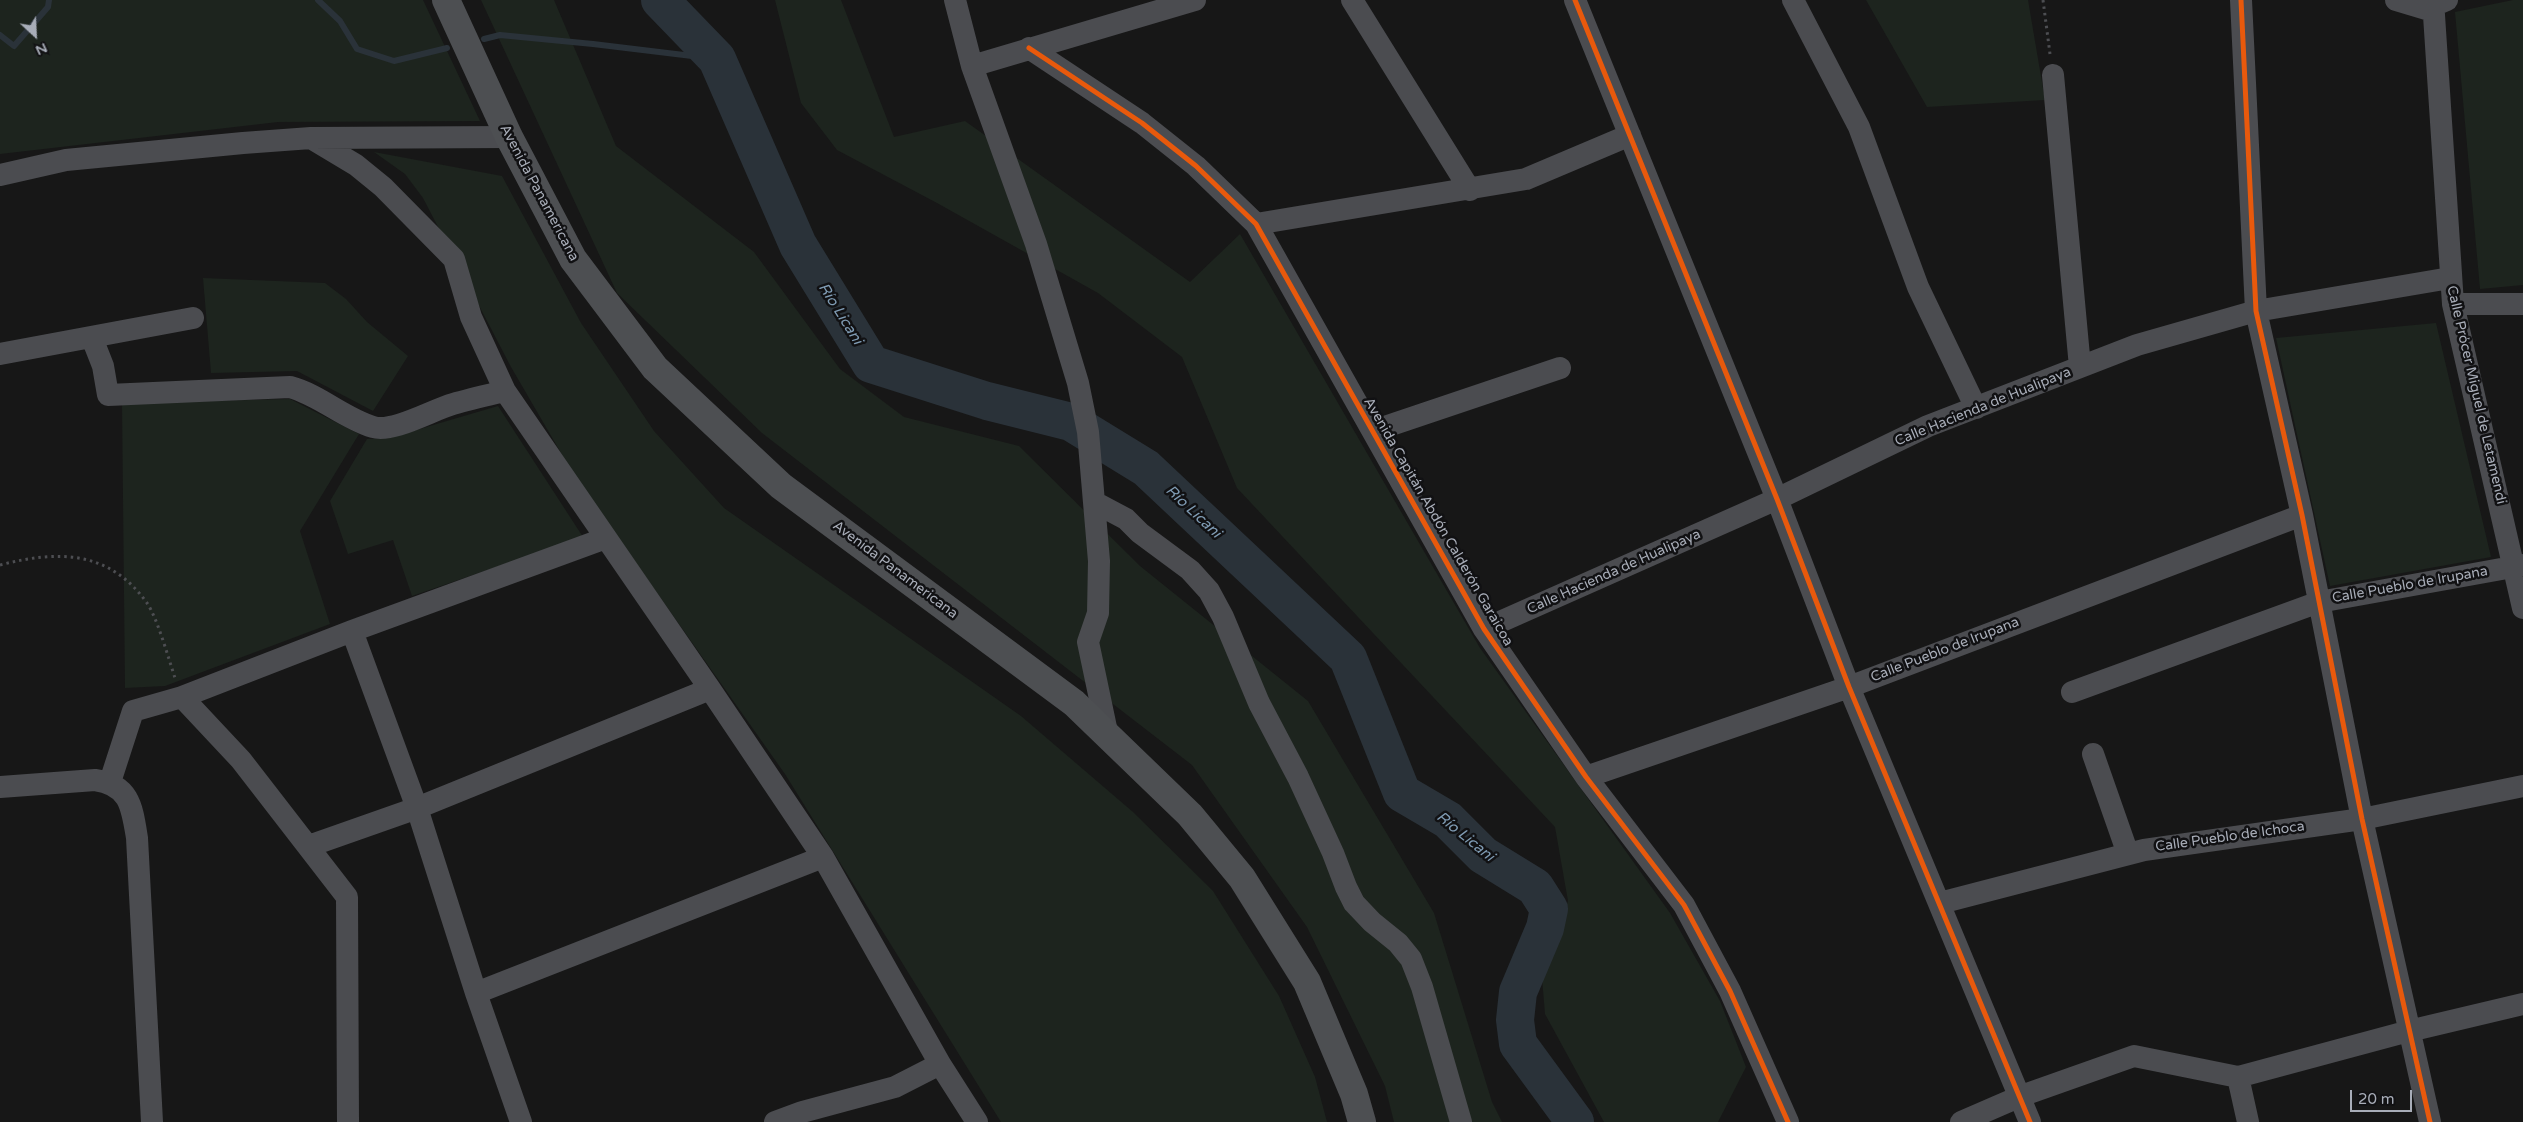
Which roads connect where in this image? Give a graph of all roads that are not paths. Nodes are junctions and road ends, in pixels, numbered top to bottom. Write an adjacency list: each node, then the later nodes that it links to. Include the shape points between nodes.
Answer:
1 (446, 0): 14 (main road, Avenida Panamericana)
2 (955, 0): 11 (street)
3 (1195, 0): 10 (street)
4 (1352, 0): 17 (street)
5 (1575, 0): 13 (street)
6 (1793, 0): 29 (street, via 1859,127 1918,287)
7 (2241, 0): 22 (street)
8 (2396, 0): 9 (street, via 2426,9)
9 (2438, 1): 19 (street, Calle Prócer Miguel de Letamendi)
10 (1028, 48): 11 (street); 18 (street, Avenida Capitán Abdón Calderón Garaicoa, via 1142,123 1196,166)
11 (972, 66): 32 (street, via 1036,244 1078,383 1089,440)
12 (2053, 75): 26 (street)
13 (1630, 135): 17 (street, via 1526,180); 31 (street)
14 (509, 137): 15 (street); 44 (main road, Avenida Panamericana, via 573,259 655,368 781,486 1074,703)
15 (311, 138): 16 (street, via 66,160); 28 (street, via 356,165 454,259 471,317)
16 (0, 175)
17 (1470, 190): 18 (street)
18 (1256, 224): 30 (street, Avenida Capitán Abdón Calderón Garaicoa)
19 (2450, 278): 20 (street, Calle Prócer Miguel de Letamendi); 22 (street, Calle Hacienda de Hualipaya)
20 (2453, 304): 21 (street); 35 (street, Calle Prócer Miguel de Letamendi)
21 (2523, 304)
22 (2256, 311): 26 (street, Calle Hacienda de Hualipaya, via 2137,345); 33 (street)
23 (193, 318): 24 (street)
24 (92, 338): 25 (street); 28 (street, via 103,366 108,395 290,387 305,391 375,428)
25 (0, 354)
26 (2080, 367): 29 (street, Calle Hacienda de Hualipaya)
27 (1560, 368): 30 (street)
28 (505, 391): 34 (street)
29 (1976, 408): 31 (street, Calle Hacienda de Hualipaya, via 1928,426)
30 (1373, 432): 38 (street, Avenida Capitán Abdón Calderón Garaicoa)
31 (1777, 499): 38 (street, Calle Hacienda de Hualipaya); 40 (street)
32 (1094, 502): 44 (street, via 1099,561 1098,613 1088,642); 68 (street, via 1126,519 1140,534 1190,570 1209,591 1354,903 1411,958)
33 (2302, 515): 36 (street); 40 (street, Calle Pueblo de Irupana)
34 (606, 538): 39 (street); 41 (street)
35 (2519, 566): 36 (street, Calle Pueblo de Irupana); 37 (street, Calle Prócer Miguel de Letamendi)
36 (2318, 602): 42 (street, Calle Pueblo de Irupana); 51 (street)
37 (2523, 608)
38 (1484, 629): 46 (street, Avenida Capitán Abdón Calderón Garaicoa)
39 (352, 631): 43 (street); 50 (street)
40 (1849, 687): 46 (street, Calle Pueblo de Irupana); 55 (street)
41 (710, 689): 50 (street); 54 (street)
42 (2072, 692)
43 (182, 697): 47 (street, via 133,711); 52 (street, via 241,760)
44 (1108, 737): 67 (main road, Avenida Panamericana, via 1190,816 1242,878 1307,982 1354,1094)
45 (2094, 754): 53 (street)
46 (1586, 777): 69 (street, Avenida Capitán Abdón Calderón Garaicoa, via 1684,905 1730,991)
47 (110, 782): 49 (street, via 95,780); 62 (street, via 120,788 132,807 137,838)
48 (2523, 786): 51 (street, Calle Pueblo de Ichoca)
49 (0, 787)
50 (417, 808): 52 (street); 56 (street)
51 (2362, 819): 53 (street, Calle Pueblo de Ichoca); 58 (street)
52 (309, 846): 63 (street, via 346,897)
53 (2128, 854): 55 (street, Calle Pueblo de Ichoca)
54 (822, 857): 56 (street); 59 (street)
55 (1940, 903): 61 (street)
56 (476, 993): 64 (street)
57 (2523, 1004): 58 (street)
58 (2409, 1031): 60 (street); 73 (street)
59 (940, 1064): 65 (street, via 895,1087); 66 (street)
60 (2238, 1077): 61 (street, via 2134,1056); 72 (street)
61 (2021, 1096): 70 (street); 71 (street)
62 (152, 1122)
63 (348, 1122)
64 (521, 1122)
65 (775, 1122)
66 (977, 1122)
67 (1362, 1122)
68 (1461, 1122)
69 (1788, 1122)
70 (1961, 1122)
71 (2030, 1122)
72 (2248, 1122)
73 (2430, 1122)

